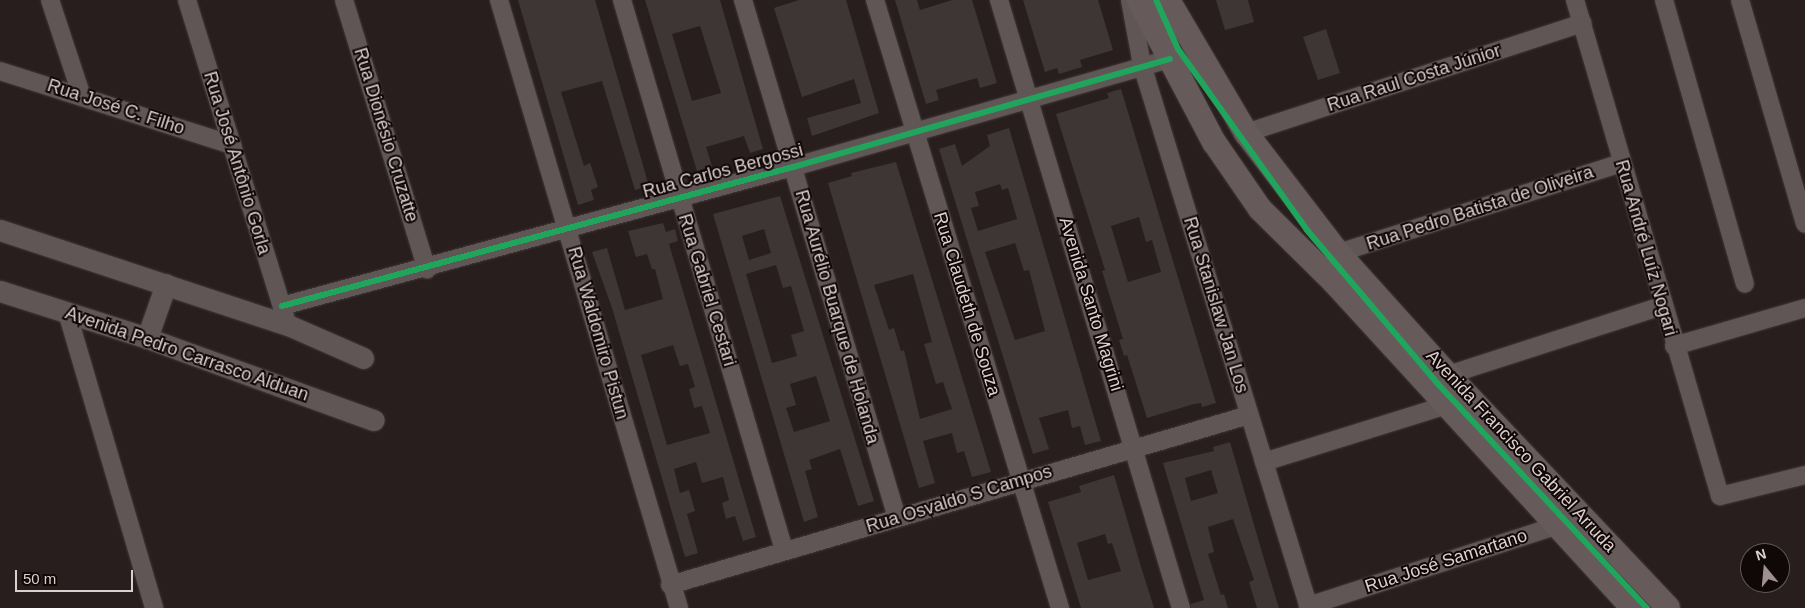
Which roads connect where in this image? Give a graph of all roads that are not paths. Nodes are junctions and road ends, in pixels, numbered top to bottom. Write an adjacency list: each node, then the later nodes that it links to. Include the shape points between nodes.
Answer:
1 (50, 0): 19 (street)
2 (187, 0): 23 (street, Rua José Antônio Gorla)
3 (344, 0): 31 (street, Rua Dionésio Cruzatte)
4 (499, 0): 28 (street, Rua Waldomiro Pistun)
5 (622, 0): 26 (street, Rua Gabriel Cestari)
6 (743, 0): 25 (street, Rua Aurélio Buarque de Holanda)
7 (875, 0): 21 (street, Rua Claudeth de Souza)
8 (999, 0): 20 (street, Avenida Santo Magrini)
9 (1130, 0): 17 (street, Rua Stanislaw Jan Los)
10 (1139, 0): 16 (main road, Avenida Francisco Gabriel Arruda)
11 (1168, 0): 22 (main road, Avenida Francisco Gabriel Arruda)
12 (1575, 0): 15 (street, Rua André Luíz Nogari)
13 (1664, 0): 33 (street)
14 (1740, 0): 27 (street)
15 (1582, 23): 22 (street, Rua Raul Costa Júnior); 24 (street, Rua André Luíz Nogari)
16 (1170, 59): 17 (street, Rua Carlos Bergossi); 43 (main road, Avenida Francisco Gabriel Arruda, via 1214,142 1260,209 1334,282)
17 (1142, 65): 20 (street, Rua Carlos Bergossi); 44 (street, Rua Stanislaw Jan Los)
18 (0, 71): 19 (street, Rua José C. Filho)
19 (81, 94): 23 (street, Rua José C. Filho)
20 (1030, 97): 21 (street, Rua Carlos Bergossi); 46 (street, Avenida Santo Magrini)
21 (914, 131): 25 (street, Rua Carlos Bergossi); 49 (street, Rua Claudeth de Souza)
22 (1246, 133): 30 (main road, Avenida Francisco Gabriel Arruda)
23 (232, 145): 38 (street, Rua José Antônio Gorla)
24 (1622, 163): 30 (street, Rua Pedro Batista de Oliveira); 35 (street, Rua André Luíz Nogari)
25 (793, 167): 26 (street, Rua Carlos Bergossi); 50 (street, Rua Aurélio Buarque de Holanda)
26 (680, 198): 28 (street, Rua Carlos Bergossi); 52 (street, Rua Gabriel Cestari)
27 (1805, 224)
28 (568, 229): 31 (street, Rua Carlos Bergossi); 53 (street, Rua Waldomiro Pistun)
29 (0, 230): 32 (street)
30 (1338, 253): 42 (main road, Avenida Francisco Gabriel Arruda)
31 (427, 269): 38 (street, Rua Carlos Bergossi)
32 (166, 284): 38 (street); 39 (street)
33 (1745, 284)
34 (0, 291): 37 (street, Avenida Pedro Carrasco Alduan)
35 (1662, 306): 40 (street, Rua André Luíz Nogari); 42 (street)
36 (1805, 308): 40 (street)
37 (67, 312): 39 (street, Avenida Pedro Carrasco Alduan); 55 (street)
38 (285, 316): 41 (street)
39 (147, 338): 45 (street, Avenida Pedro Carrasco Alduan)
40 (1674, 346): 48 (street, Rua André Luíz Nogari, via 1720,496)
41 (363, 358)
42 (1448, 375): 60 (main road, Avenida Francisco Gabriel Arruda)
43 (1444, 406): 47 (street); 51 (main road, Avenida Francisco Gabriel Arruda)
44 (1249, 414): 46 (street, Rua Osvaldo S Campos); 47 (street, Rua Stanislaw Jan Los)
45 (374, 420)
46 (1134, 448): 49 (street, Rua Osvaldo S Campos); 58 (street, Avenida Santo Magrini)
47 (1264, 462): 54 (street, Rua Stanislaw Jan Los)
48 (1805, 475)
49 (1022, 481): 50 (street, Rua Osvaldo S Campos); 57 (street, Rua Claudeth de Souza)
50 (897, 518): 52 (street, Rua Osvaldo S Campos)
51 (1556, 526): 54 (street, Rua José Samartano); 59 (main road, Avenida Francisco Gabriel Arruda)
52 (784, 550): 53 (street, Rua Osvaldo S Campos)
53 (670, 585): 56 (street, Rua Waldomiro Pistun)
54 (1308, 607)
55 (154, 608)
56 (679, 608)
57 (1060, 608)
58 (1181, 608)
59 (1633, 608)
60 (1668, 608)

